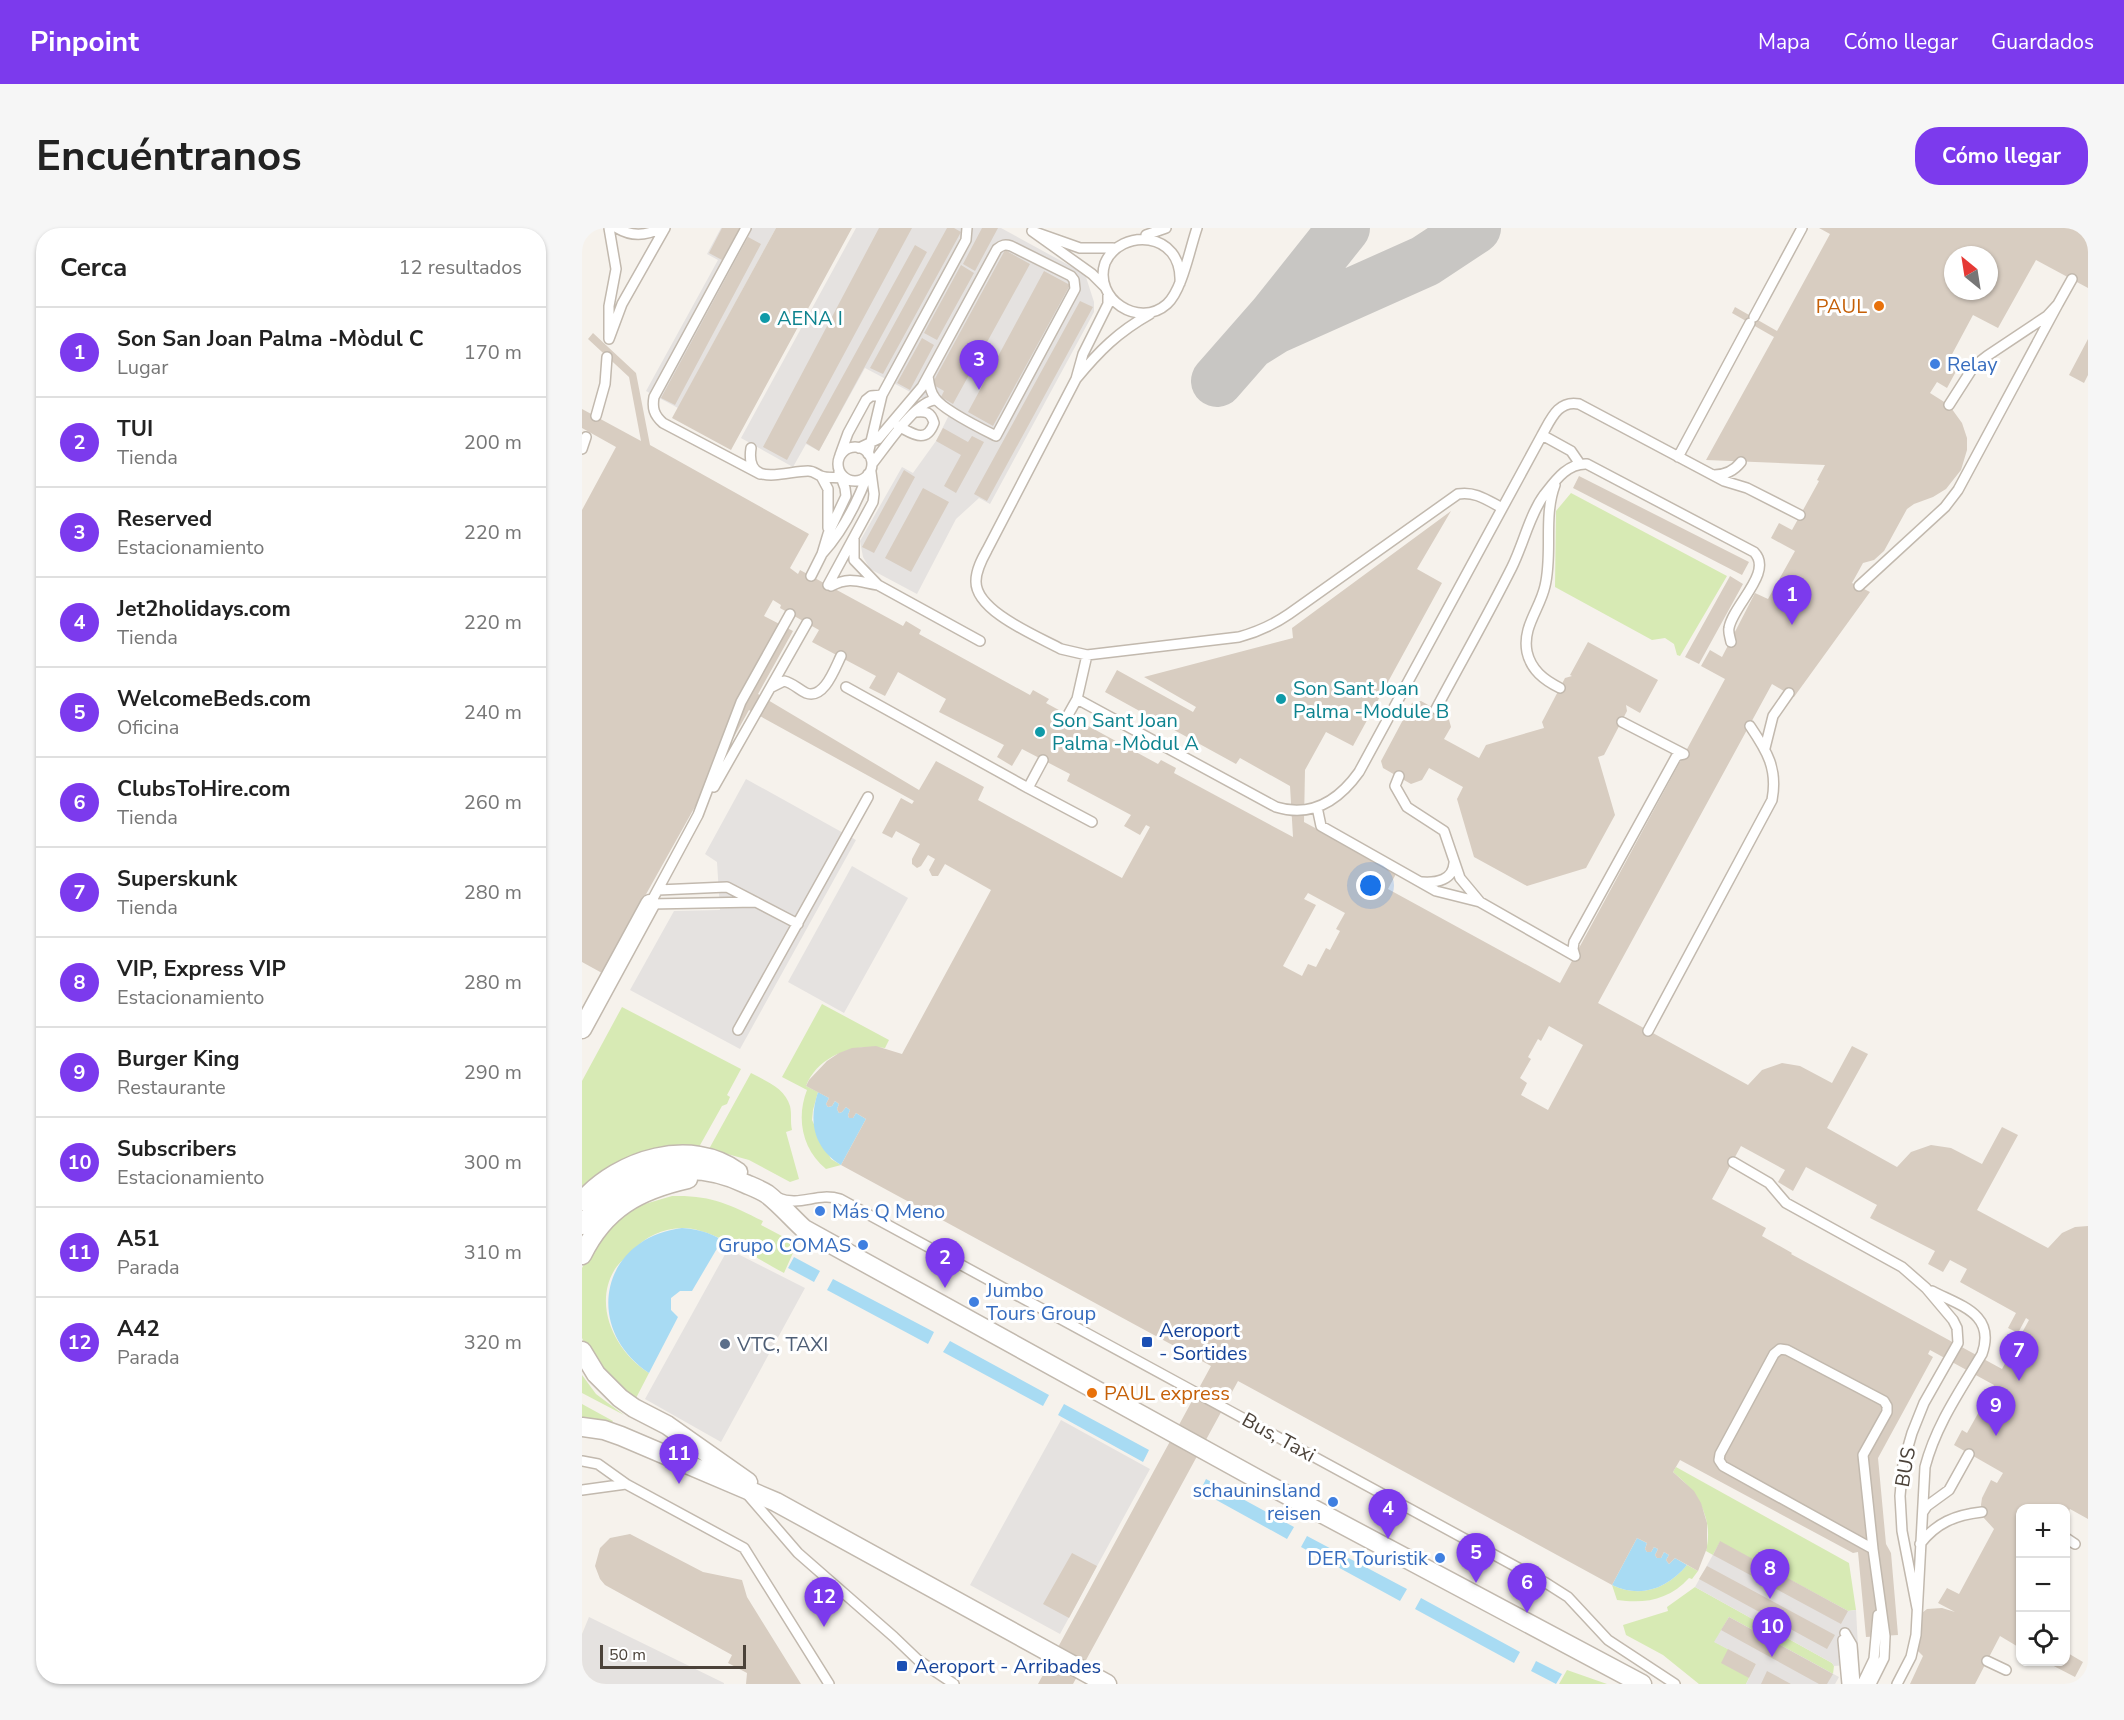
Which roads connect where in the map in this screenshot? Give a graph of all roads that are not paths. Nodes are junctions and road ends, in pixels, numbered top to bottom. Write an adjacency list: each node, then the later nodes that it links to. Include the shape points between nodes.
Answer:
1 (609, 228): 17 (lane, via 616,269 609,306)
2 (616, 228): 3 (lane, via 637,235)
3 (663, 228): 17 (lane, via 622,304)
4 (746, 228): 37 (lane, via 652,405 663,423)
5 (967, 228): 20 (lane, via 966,240)
6 (1166, 228): 10 (lane)
7 (1197, 228): 13 (lane)
8 (1802, 228): 33 (lane)
9 (1029, 230): 11 (lane, via 1080,248); 14 (lane, via 1092,274)
10 (1143, 236): 11 (lane, via 1132,237); 13 (lane, via 1164,243 1172,251 1178,261)
11 (1113, 248): 14 (lane, via 1104,266)
12 (2072, 279): 15 (lane)
13 (1180, 283): 16 (lane, via 1175,295)
14 (1106, 291): 16 (lane, via 1114,303 1134,313); 19 (lane, via 1108,304 1083,354)
15 (2058, 304): 22 (lane, via 2047,316 1974,366); 49 (lane, via 1958,490 1945,507)
16 (1155, 311): 19 (lane, via 1115,336)
17 (608, 348): 24 (lane)
18 (928, 376): 21 (lane); 21 (lane, via 1001,246 1011,246 1074,280 1075,289 996,436); 25 (lane)
19 (1076, 379): 54 (lane, via 979,566 975,581 983,601 1001,616 1061,649)
20 (882, 395): 31 (lane); 32 (lane, via 866,400)
21 (936, 400): 23 (lane, via 928,401)
22 (1949, 405)
23 (916, 412): 26 (lane); 26 (lane, via 930,413 934,423 928,432 916,435)
24 (596, 416)
25 (888, 428): 26 (lane); 31 (lane)
26 (902, 428): 36 (lane)
27 (1542, 435): 33 (lane, via 1553,413 1572,402); 35 (lane, via 1571,451); 42 (lane)
28 (585, 437): 30 (lane)
29 (751, 448): 37 (lane, via 752,464)
30 (582, 449)
31 (869, 449): 32 (lane, via 848,448); 36 (lane)
32 (840, 455): 40 (lane)
33 (1678, 457): 38 (lane)
34 (1741, 462): 38 (lane, via 1731,472)
35 (1580, 464): 41 (lane, via 1571,466); 53 (lane, via 1587,464 1758,556 1760,567 1729,628)
36 (870, 469): 40 (lane, via 859,481); 45 (lane, via 873,502); 46 (lane, via 837,538)
37 (760, 474): 39 (lane, via 805,471)
38 (1711, 475): 43 (lane)
39 (821, 476): 40 (lane); 44 (lane, via 828,489)
40 (842, 477): 44 (lane, via 846,496)
41 (1558, 479): 58 (lane, via 1550,502 1546,585 1529,622 1526,640 1531,664 1544,680); 61 (lane, via 1540,501 1512,566)
42 (1502, 508): 54 (lane, via 1478,495 1458,494 1289,614 1257,632); 70 (lane, via 1359,772 1348,788)
43 (1800, 515)
44 (828, 534): 46 (lane)
45 (854, 537): 48 (lane, via 854,560); 48 (lane, via 829,586 844,580)
46 (822, 554): 47 (lane)
47 (811, 576)
48 (878, 585): 52 (lane)
49 (1860, 586)
50 (790, 614): 71 (lane, via 741,702)
51 (807, 623): 57 (lane)
52 (980, 641)
53 (1731, 642)
54 (1087, 655): 60 (lane)
55 (841, 656): 57 (lane, via 827,683 817,692 807,693 784,681)
56 (846, 687): 68 (lane)
57 (770, 688): 71 (lane)
58 (1560, 688)
59 (1789, 693): 65 (lane, via 1773,716)
60 (1077, 699): 62 (lane); 70 (lane, via 1276,807 1288,811)
61 (1436, 709)
62 (1068, 715)
63 (1622, 722): 77 (lane, via 1684,754 1676,757 1574,942 1575,956)
64 (1750, 726): 65 (lane)
65 (1765, 748): 81 (lane, via 1774,774 1772,800)
66 (1043, 760): 68 (lane)
67 (1399, 776): 73 (lane, via 1395,786 1407,807 1444,831)
68 (1028, 788): 72 (lane)
69 (868, 797): 78 (lane)
70 (1317, 807): 74 (lane, via 1321,826)
71 (698, 815): 75 (lane)
72 (1092, 822)
73 (1454, 860): 74 (lane, via 1452,872 1441,881); 77 (lane, via 1464,884)
74 (1420, 882): 77 (lane, via 1436,891)
75 (654, 897): 76 (lane); 76 (lane, via 727,887); 79 (street)
76 (756, 902): 78 (lane)
77 (1480, 902)
78 (798, 924): 80 (lane)
79 (582, 1029)
80 (738, 1030)
81 (1648, 1031)
82 (1732, 1162): 88 (lane, via 1770,1184 1786,1203 1902,1267)
83 (730, 1176): 84 (street); 86 (street, via 687,1170 647,1176 610,1197); 87 (street, via 708,1175 670,1183 629,1200 597,1228)
84 (761, 1191): 85 (street, via 716,1159 704,1155 668,1156 627,1167); 111 (street, via 804,1229 1259,1480); 112 (lane, Bus, Taxi, via 795,1202 840,1198 1546,1583 1568,1597 1608,1640)
85 (582, 1201)
86 (582, 1225)
87 (582, 1255)
88 (1926, 1288): 99 (lane, via 1973,1312 1983,1322 1986,1343 1930,1447); 105 (lane, BUS, via 1953,1320 1959,1336 1924,1403 1903,1464 1902,1531)
89 (582, 1351): 93 (street, via 596,1374 620,1398 667,1425)
90 (582, 1427): 95 (street, via 621,1436)
91 (1969, 1454): 99 (lane, via 1949,1490)
92 (582, 1461): 94 (lane, via 598,1464)
93 (729, 1469): 95 (lane); 97 (street)
94 (626, 1484): 96 (lane); 108 (lane, via 744,1548)
95 (744, 1489): 97 (street); 109 (lane, via 798,1553 918,1660)
96 (582, 1490)
97 (776, 1502): 110 (street)
98 (1982, 1512): 101 (lane, via 1941,1523)
99 (1922, 1514): 101 (lane)
100 (2070, 1541): 102 (lane)
101 (1920, 1544): 105 (lane)
102 (2075, 1544)
103 (1873, 1549): 103 (lane, via 1863,1455 1887,1406 1884,1401 1780,1349 1719,1460 1722,1466); 104 (lane)
104 (1879, 1601): 115 (lane, via 1874,1659); 116 (lane, via 1885,1647 1881,1668)
105 (1917, 1608): 117 (lane, via 1914,1644)
106 (1987, 1661): 107 (lane)
107 (2006, 1670)
108 (830, 1684)
109 (954, 1684)
110 (1107, 1684)
111 (1642, 1684)
112 (1675, 1684)
113 (1847, 1684): 114 (lane, via 1844,1637 1852,1645)
114 (1856, 1684)
115 (1862, 1684)
116 (1871, 1684)
117 (1897, 1684)

